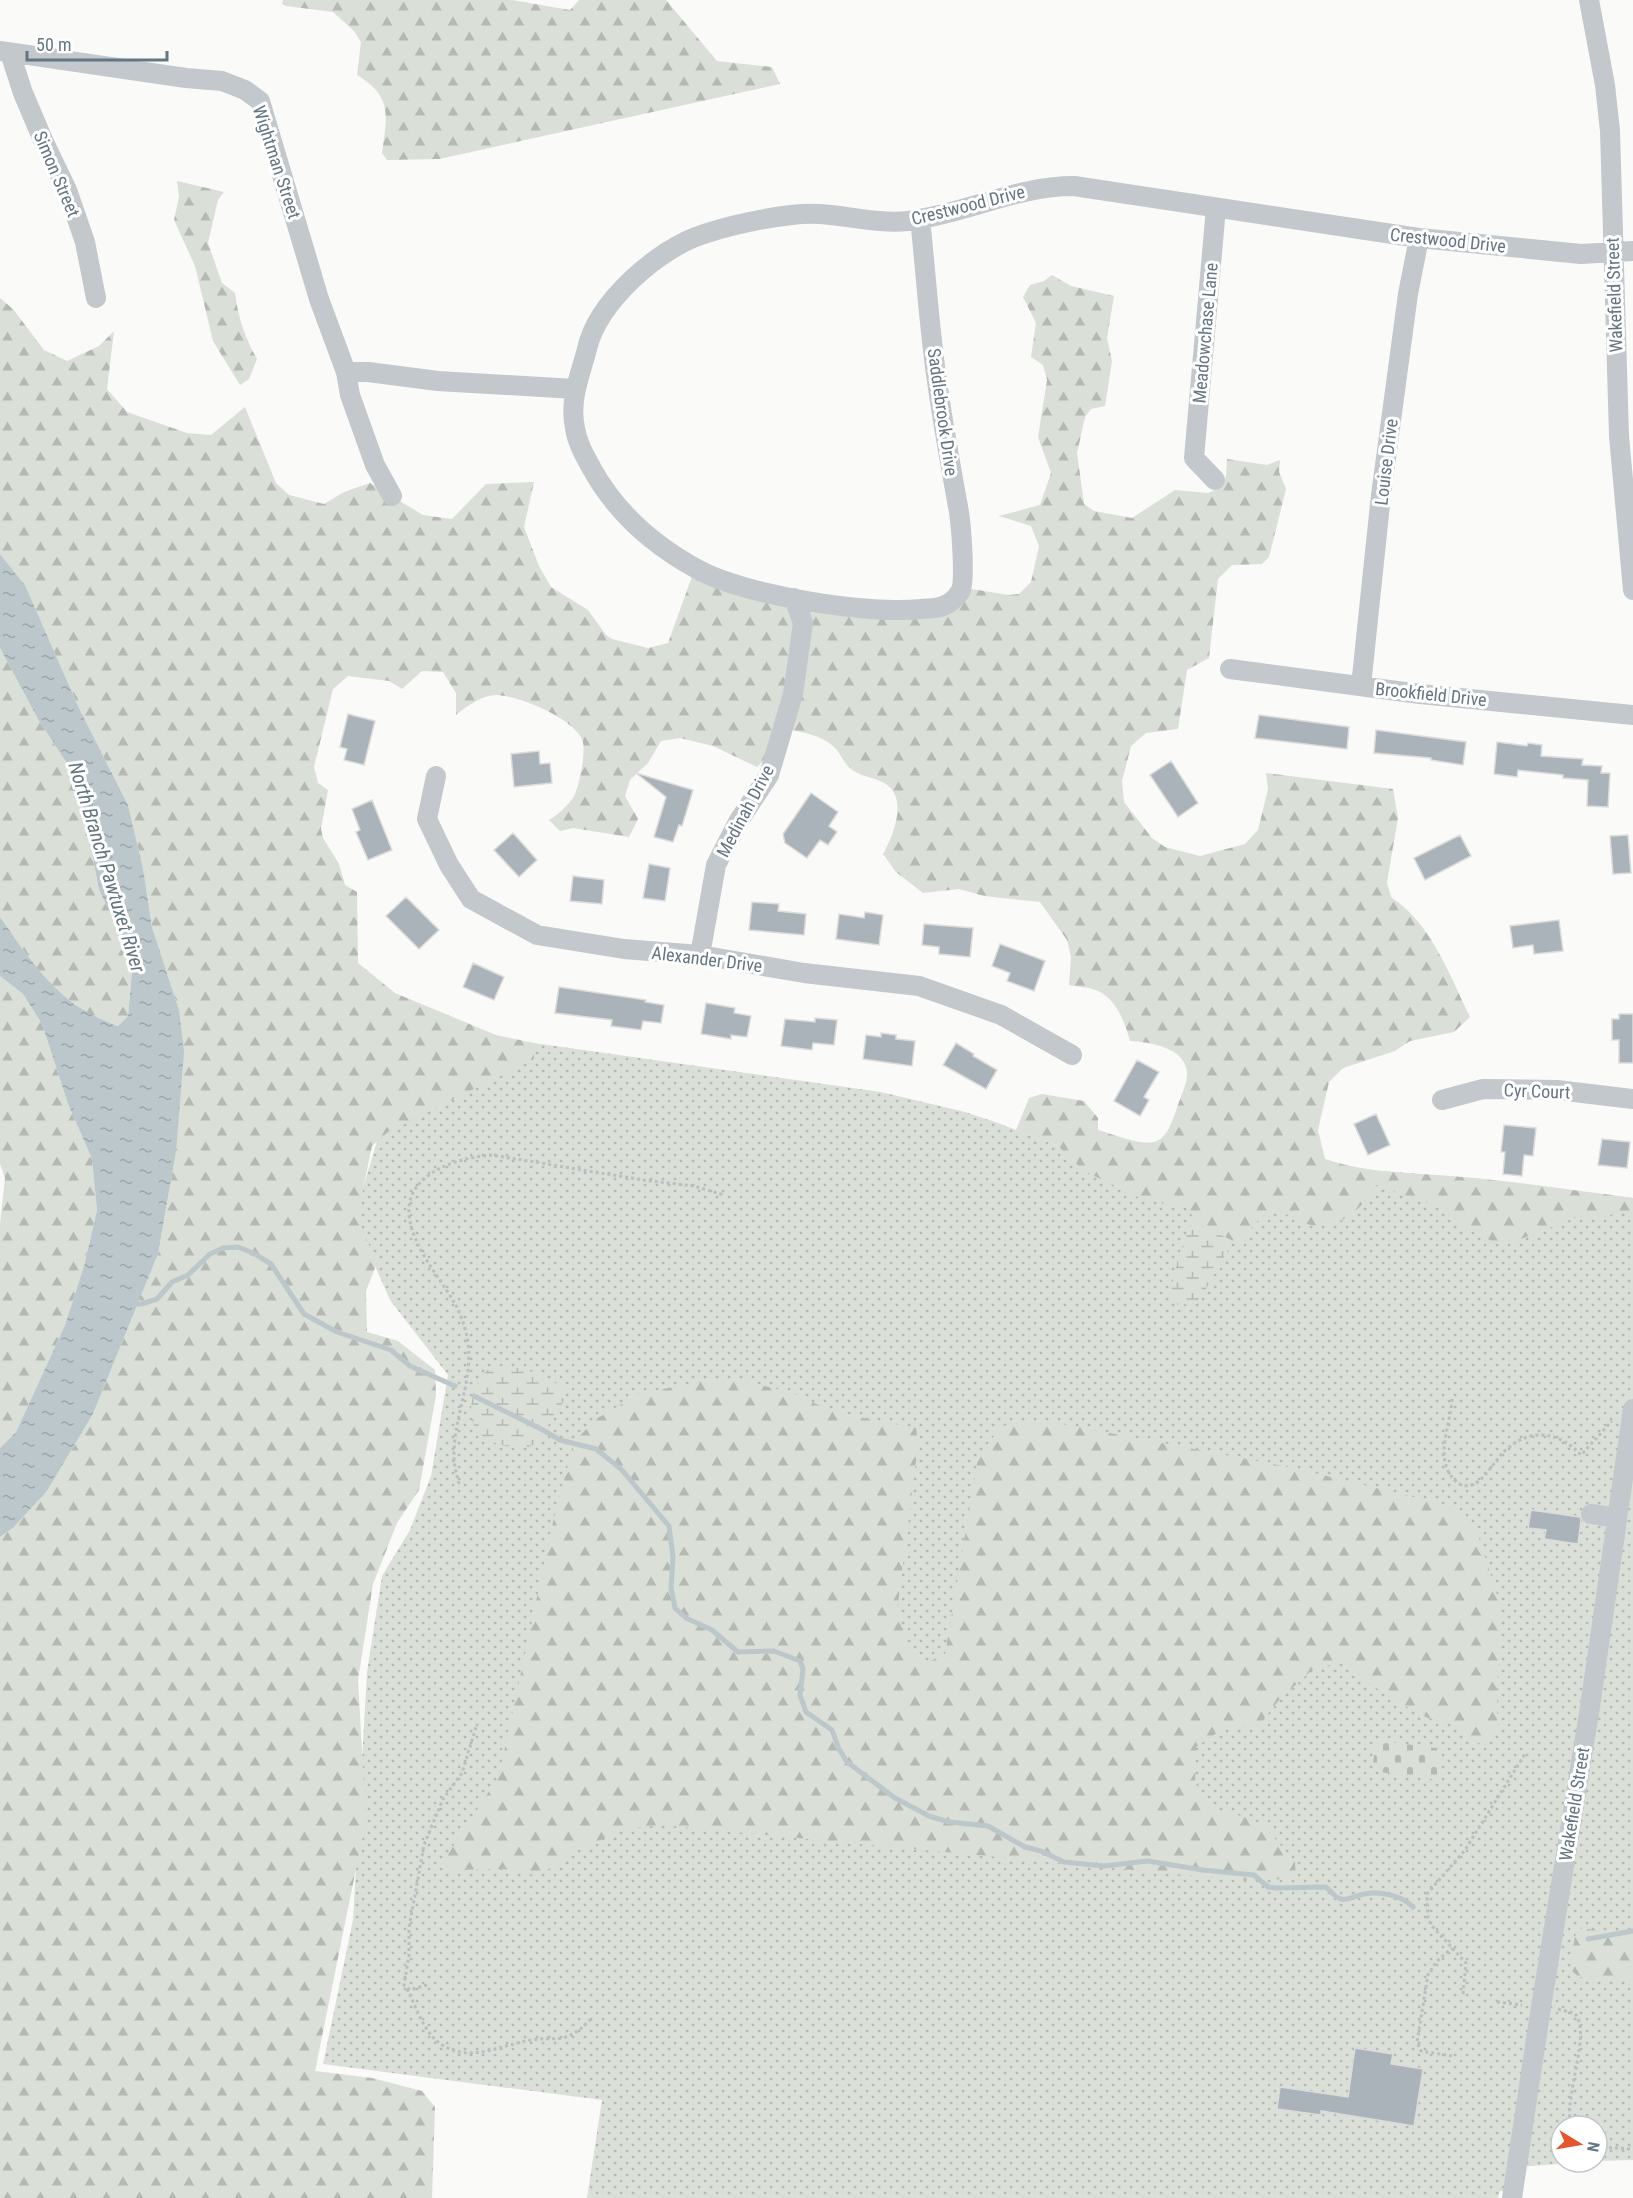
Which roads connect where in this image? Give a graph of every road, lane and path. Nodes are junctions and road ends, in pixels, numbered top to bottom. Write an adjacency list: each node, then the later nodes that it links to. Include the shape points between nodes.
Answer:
1 (1589, 0): 6 (street, Wakefield Street, via 1610,131)
2 (5, 52): 8 (street, Simon Street, via 67,190 85,243); 9 (street, Wightman Street, via 222,81 254,95 263,108 319,299)
3 (1216, 208): 4 (street, Crestwood Drive, via 1057,186 1017,192); 5 (street, Crestwood Drive); 11 (street, Meadowchase Lane, via 1194,458)
4 (920, 219): 10 (street, Crestwood Drive, via 887,221 818,213 792,215 705,233 680,244 644,268 603,311 588,341); 16 (street, Saddlebrook Drive, via 936,379 961,529 963,587)
5 (1419, 238): 6 (street, Crestwood Drive, via 1581,254); 18 (street, Louise Drive, via 1386,459)
6 (1613, 250): 7 (street, Crestwood Drive); 13 (street, Wakefield Street, via 1619,436)
7 (1633, 251)
8 (96, 298)
9 (346, 372): 10 (street); 12 (street, Wightman Street, via 350,395 375,465)
10 (575, 389): 15 (street, Crestwood Drive, via 575,432 603,488 626,518 652,541 702,572 745,588)
11 (1215, 480)
12 (392, 496)
13 (1632, 569): 14 (street, Wakefield Street)
14 (1633, 590)
15 (794, 598): 16 (street, Crestwood Drive, via 892,611 940,608); 21 (street, Medinah Drive, via 803,623 793,694 769,774 716,865)
16 (952, 601)
17 (1230, 669): 18 (street, Brookfield Drive)
18 (1361, 686): 19 (street, Brookfield Drive)
19 (1633, 714)
20 (436, 776): 21 (street, Alexander Drive, via 427,819 471,899 537,935 624,949)
21 (700, 955): 22 (street, Alexander Drive, via 804,973 919,986 1000,1015)
22 (1072, 1055)
23 (1633, 1099): 24 (street, Cyr Court, via 1557,1090 1483,1089)
24 (1442, 1100)
25 (724, 1195): 29 (path, via 694,1186 492,1155 446,1165 413,1190 409,1208 415,1239 456,1306 468,1340 469,1370 454,1457)
26 (1452, 1399): 28 (path, via 1444,1456 1448,1474 1459,1485 1481,1479 1508,1447 1528,1438 1547,1434 1562,1438 1581,1455 1611,1422 1620,1421)
27 (1633, 1409): 28 (street, Wakefield Street)
28 (1630, 1431): 31 (street, Wakefield Street)
29 (459, 1484)
30 (1591, 1514): 31 (street)
31 (1617, 1518): 39 (street, Wakefield Street)
32 (477, 1724): 36 (path, via 462,1773 442,1799 424,1845 409,1928)
33 (1525, 1754): 34 (path, via 1465,1850 1427,1894 1428,1918)
34 (1452, 1948): 37 (path, via 1466,1964); 41 (path, via 1428,1975 1417,2042 1421,2050)
35 (427, 1985): 36 (path, via 417,1990)
36 (406, 1988): 40 (path, via 427,2028 452,2050 484,2052 565,2037 579,2031)
37 (1463, 1994)
38 (1497, 2002): 39 (path)
39 (1540, 2007): 42 (path, via 1574,2013 1581,2024); 45 (street, Wakefield Street)
40 (592, 2018)
41 (1452, 2056)
42 (1569, 2114)
43 (1609, 2148): 44 (path)
44 (1633, 2149)
45 (1512, 2198)

